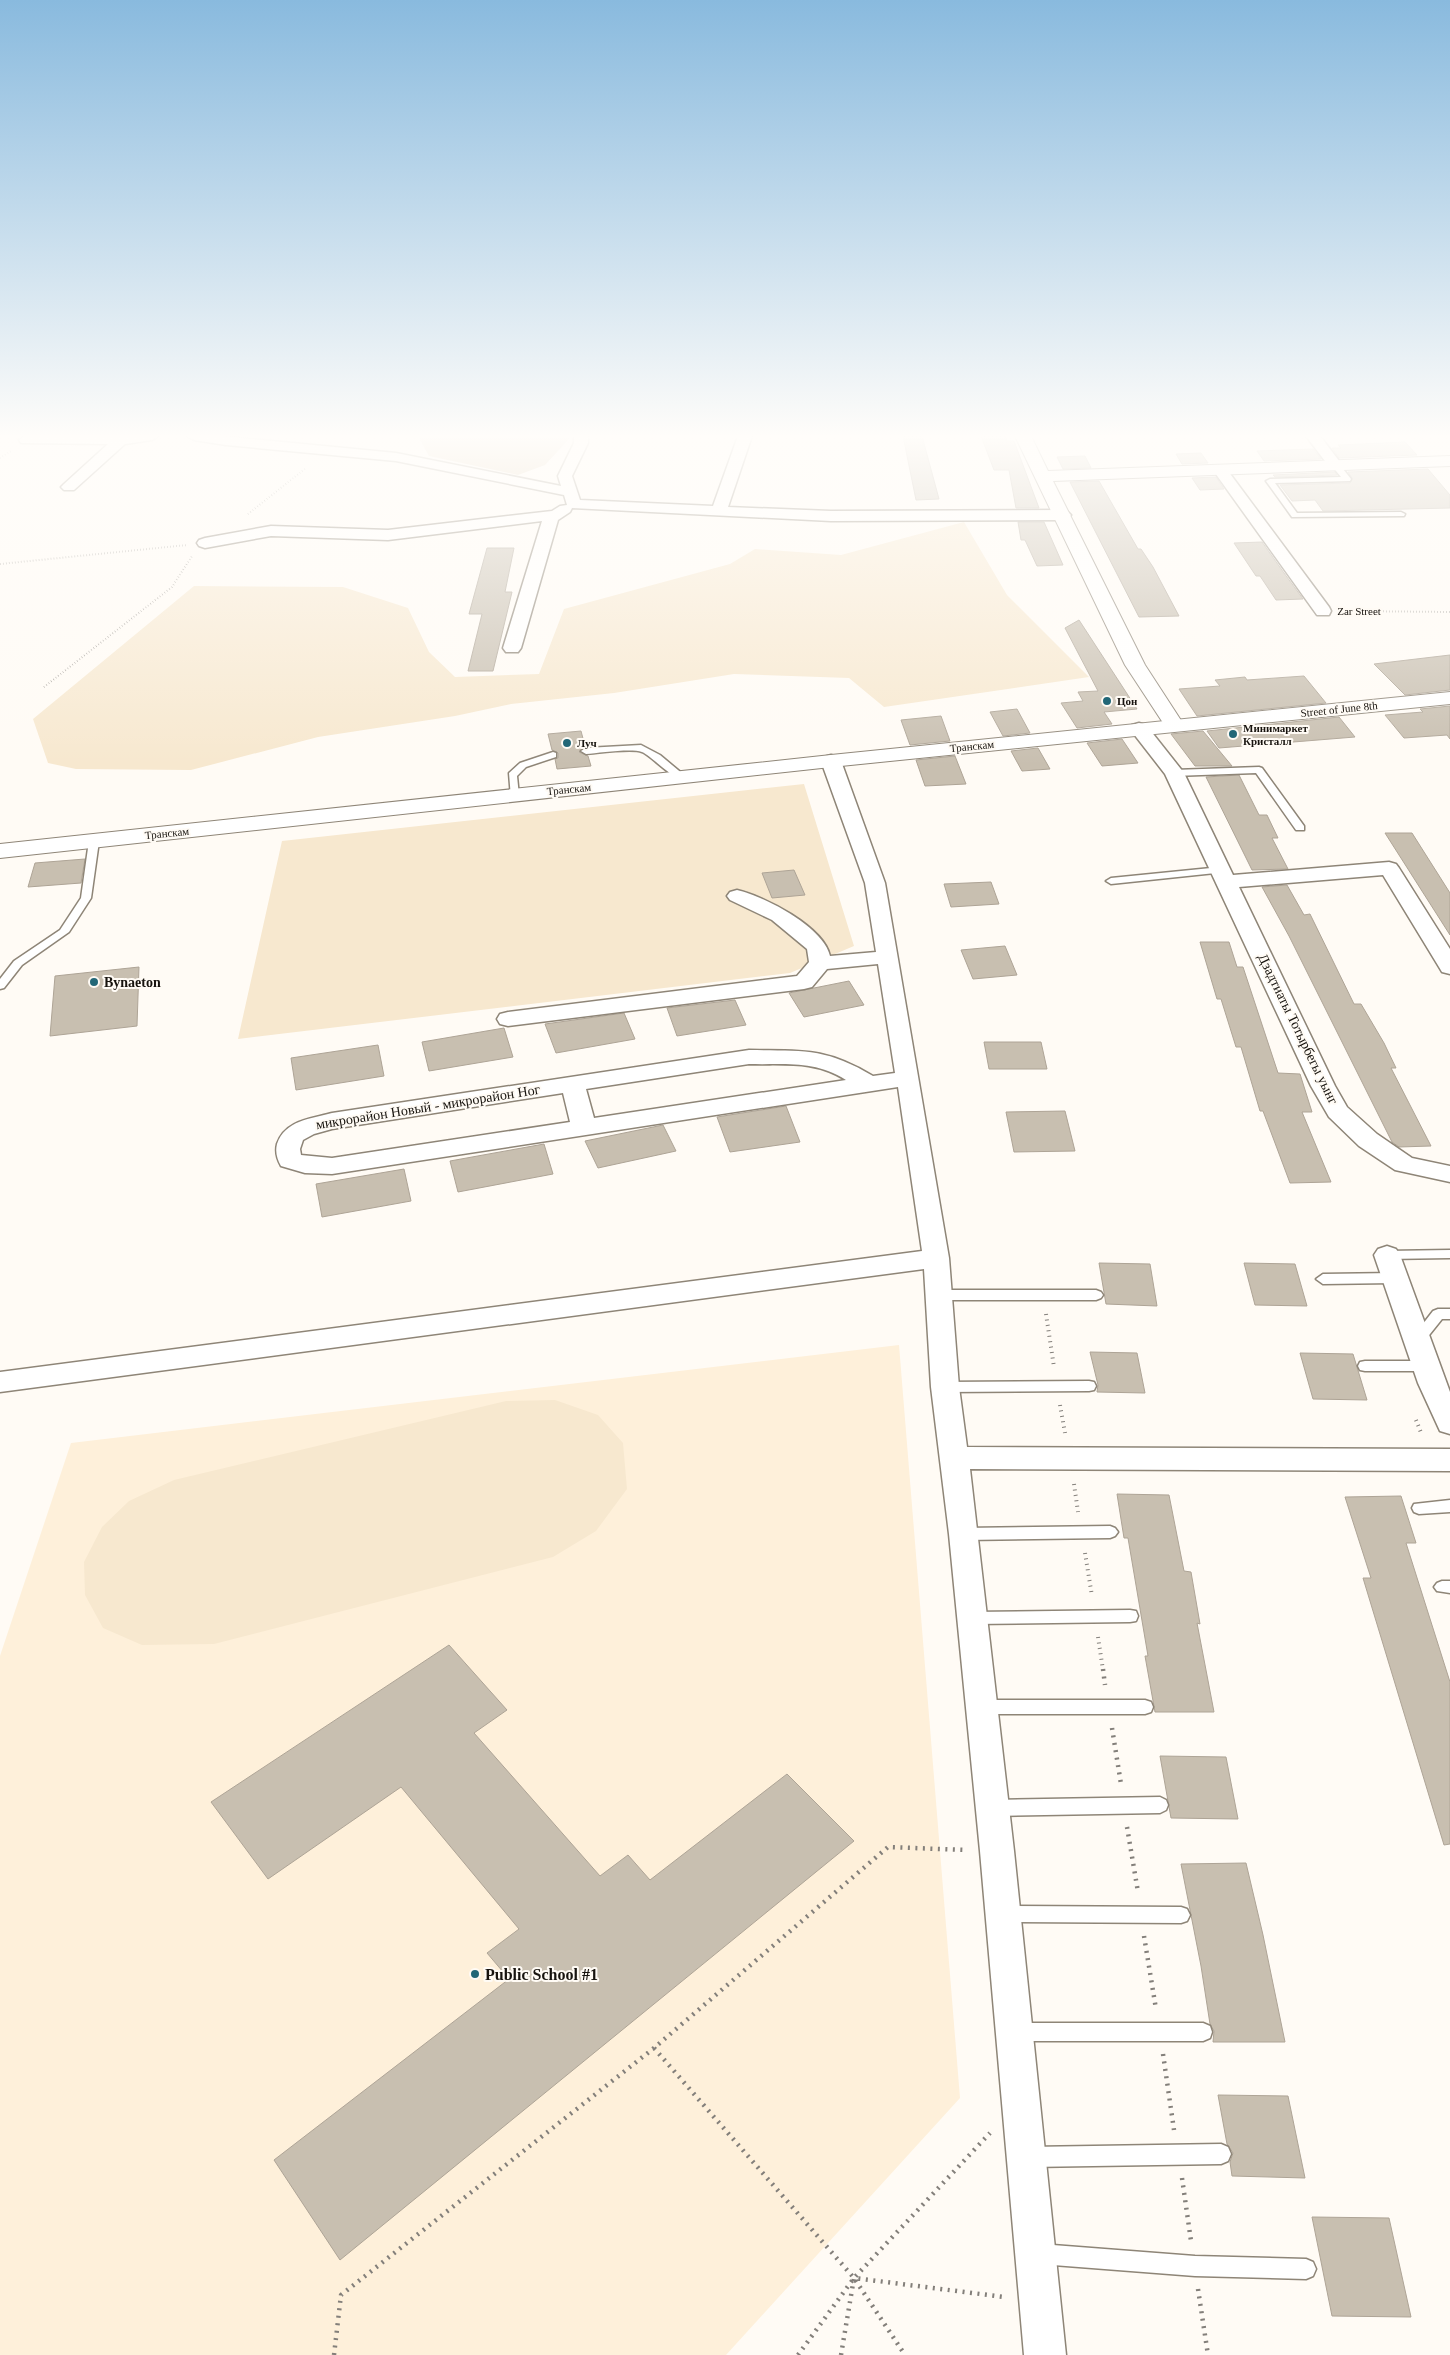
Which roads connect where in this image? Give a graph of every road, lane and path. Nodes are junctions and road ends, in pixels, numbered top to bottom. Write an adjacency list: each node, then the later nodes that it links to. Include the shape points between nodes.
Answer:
1 (177, 546): 6 (path)
2 (201, 546): 10 (path, via 172,587)
3 (542, 546): 9 (street)
4 (1077, 546): 12 (main road, via 1135,665)
5 (1275, 546): 7 (street, Zar Street)
6 (0, 564)
7 (1323, 611): 8 (path, Zar Street)
8 (1450, 612)
9 (512, 648)
10 (44, 687)
11 (1450, 698): 12 (main road, Street of June 8th)
12 (1174, 725): 13 (main road, Street of June 8th)
13 (1139, 729): 16 (main road, Транскам); 17 (street, Дзадтиаты Тотырбегы уынг)
14 (586, 751): 18 (lane, via 641,748)
15 (554, 755): 19 (lane, via 523,765 512,775)
16 (831, 761): 18 (main road, Транскам); 26 (street, via 874,883)
17 (1174, 773): 20 (lane, via 1259,770); 23 (street, Дзадтиаты Тотырбегы уынг)
18 (681, 777): 19 (main road, Транскам)
19 (514, 796): 21 (main road, Транскам)
20 (1300, 828)
21 (94, 841): 22 (main road, Транскам); 29 (lane, via 86,898 64,932 18,963)
22 (0, 851)
23 (1224, 876): 24 (lane); 28 (street, via 1389,868); 35 (street, Дзадтиаты Тотырбегы уынг, via 1338,1112 1368,1140 1404,1164)
24 (1111, 881)
25 (737, 896): 27 (street, via 780,915 817,947)
26 (888, 957): 27 (street); 31 (street)
27 (820, 963): 30 (street, via 804,982)
28 (1450, 967)
29 (0, 986)
30 (508, 1019)
31 (908, 1078): 33 (street); 37 (street)
32 (572, 1083): 33 (street, микрорайон Новый - микрорайон Ног, via 749,1057 791,1057 815,1058 840,1066); 34 (street); 34 (street, микрорайон Новый - микрорайон Ног, via 305,1128 292,1136 288,1150 290,1160 306,1165 332,1166)
33 (869, 1084): 34 (street, микрорайон Новый - микрорайон Ног)
34 (584, 1127)
35 (1450, 1174)
36 (1450, 1254): 38 (lane)
37 (936, 1258): 40 (street); 45 (street)
38 (1390, 1266): 39 (lane); 44 (street)
39 (1323, 1278)
40 (937, 1294): 41 (lane); 46 (street)
41 (1096, 1295)
42 (1450, 1314): 44 (lane, via 1438,1314)
43 (1365, 1366): 44 (lane)
44 (1431, 1369): 48 (street)
45 (0, 1382)
46 (945, 1386): 47 (lane); 49 (street)
47 (1089, 1386)
48 (1450, 1423)
49 (955, 1458): 50 (street); 54 (street)
50 (1450, 1460)
51 (1450, 1506): 52 (lane)
52 (1419, 1508)
53 (1110, 1532): 54 (lane)
54 (964, 1534): 56 (street)
55 (1130, 1616): 56 (lane)
56 (972, 1618): 57 (street)
57 (982, 1707): 58 (lane); 60 (street)
58 (1145, 1707)
59 (1160, 1805): 60 (lane)
60 (991, 1808): 61 (street)
61 (997, 1851): 62 (street); 66 (path, via 888,1847)
62 (1003, 1914): 63 (lane); 64 (street)
63 (1181, 1915)
64 (1014, 2032): 65 (lane); 67 (street)
65 (1203, 2032)
66 (654, 2048): 72 (path); 74 (path, via 341,2295)
67 (1021, 2099): 69 (street); 72 (path)
68 (1221, 2154): 69 (lane)
69 (1026, 2157): 70 (street)
70 (1035, 2254): 71 (lane, via 1195,2266); 73 (street)
71 (1306, 2268)
72 (854, 2278): 73 (path); 75 (path); 76 (path); 77 (path)
73 (1040, 2301): 78 (street)
74 (334, 2355)
75 (798, 2355)
76 (841, 2355)
77 (905, 2355)
78 (1045, 2355)

